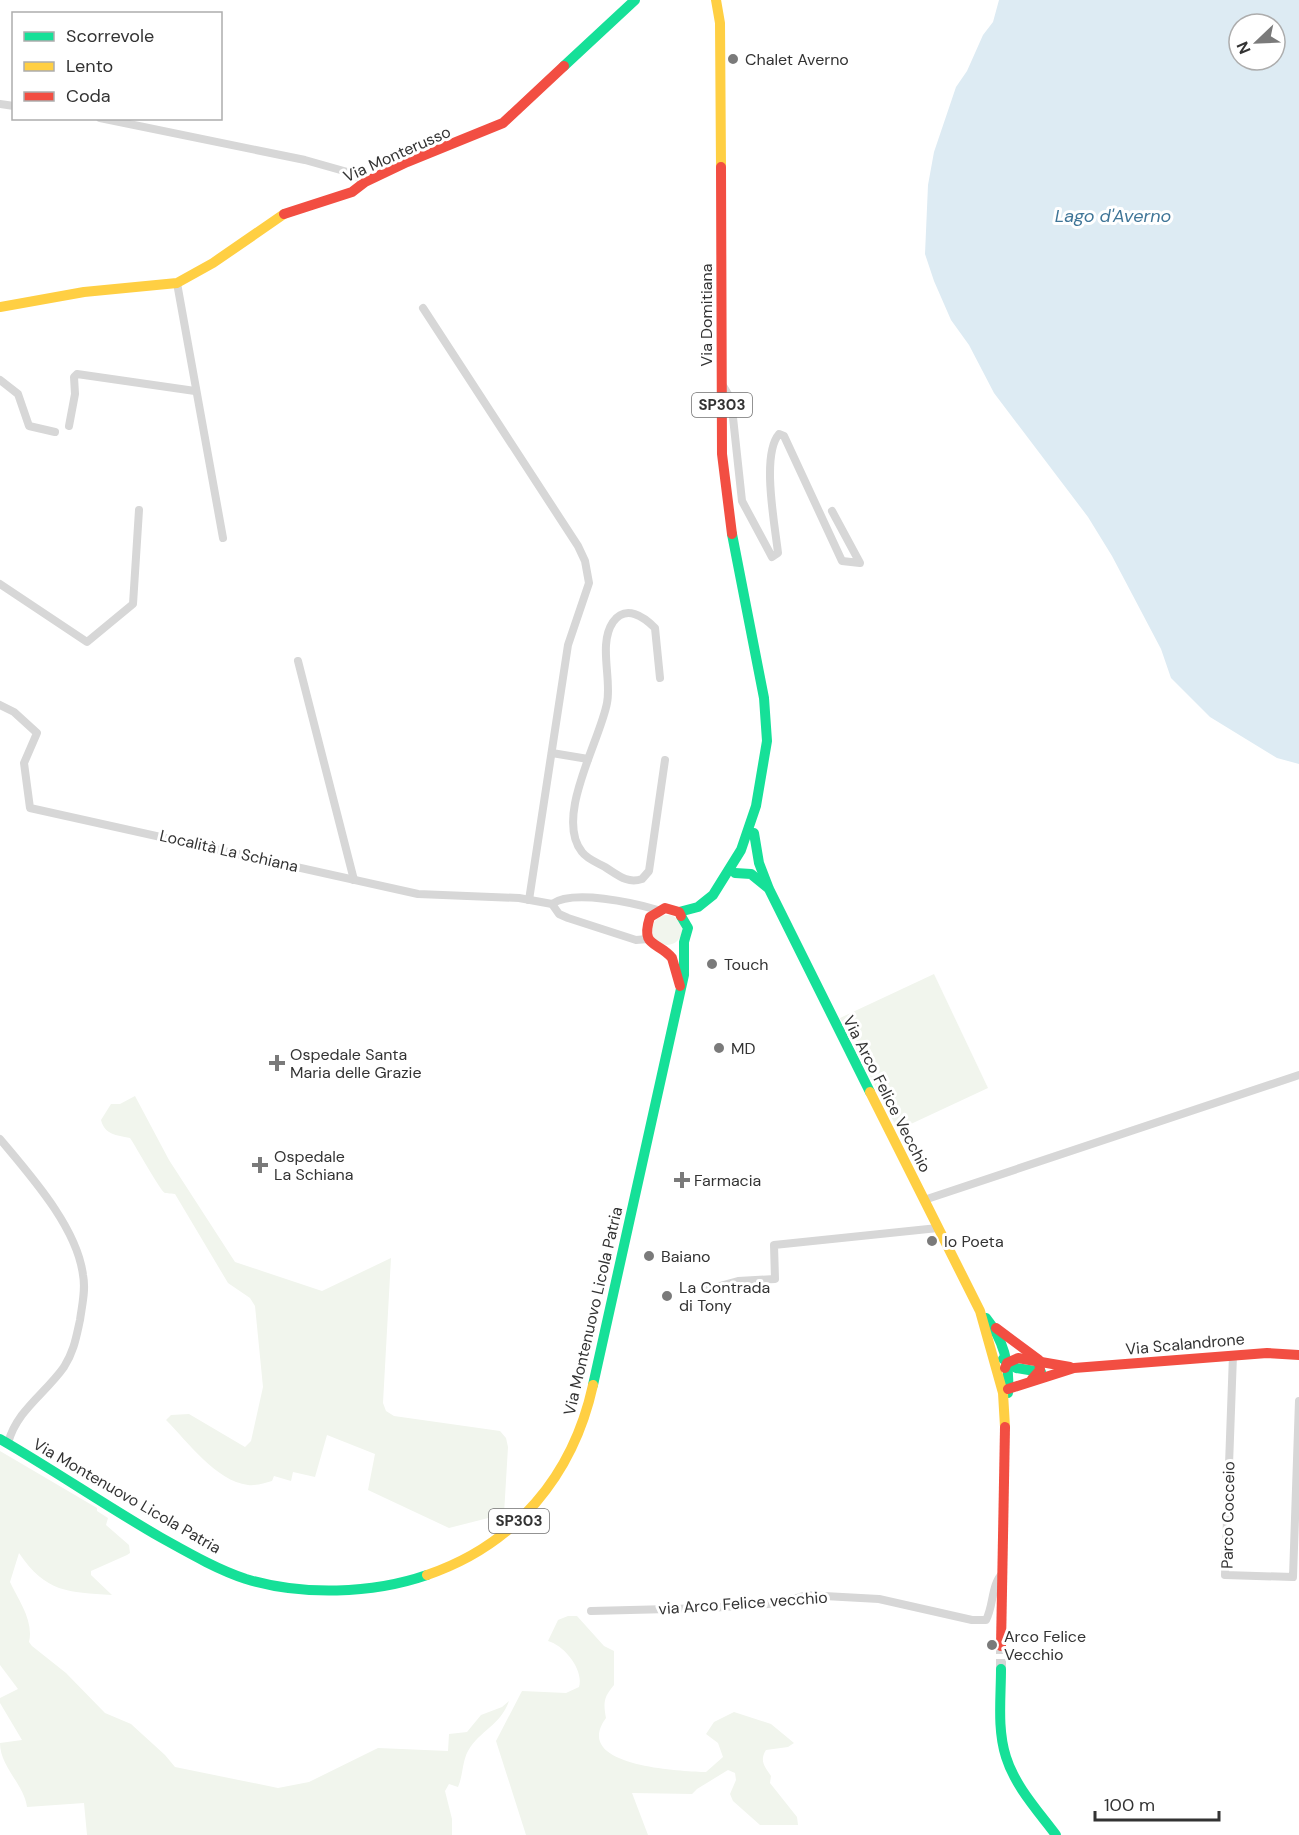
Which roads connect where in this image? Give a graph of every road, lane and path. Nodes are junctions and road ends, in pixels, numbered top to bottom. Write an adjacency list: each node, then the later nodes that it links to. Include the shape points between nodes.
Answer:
1 (635, 0): 4 (street, Via Monterusso, via 503,123)
2 (716, 0): 9 (street, Via Domitiana / SP303, via 720,23)
3 (110, 120): 4 (street, via 305,160 351,173)
4 (365, 182): 5 (street, Via Monterusso, via 352,192 286,213)
5 (177, 283): 6 (street, Via Monterusso, via 84,292); 10 (street)
6 (0, 307)
7 (423, 308): 20 (street, via 585,561 588,583 568,645)
8 (0, 380): 12 (street, via 18,394 29,426)
9 (722, 382): 14 (street, via 731,399 742,501 772,557 778,553 770,489 772,442 778,434 784,436 842,561 860,563); 23 (street, Via Domitiana / SP303, via 726,504 767,719)
10 (195, 391): 11 (street, via 76,374); 15 (street)
11 (69, 426)
12 (55, 432)
13 (140, 510): 16 (street, via 133,604 87,642)
14 (832, 511)
15 (223, 538)
16 (0, 584)
17 (298, 661): 28 (street)
18 (660, 678): 21 (street, via 655,628 642,615 620,616 609,633 607,703)
19 (0, 705): 28 (street, Località La Schiana, via 37,733 24,763 30,808)
20 (552, 753): 21 (street); 30 (street)
21 (588, 759): 22 (street, via 575,806 575,839 583,853 634,882 649,871)
22 (665, 760)
23 (756, 806): 24 (street, Via Domitiana); 25 (street, Via Domitiana / SP303)
24 (754, 833): 25 (street, Via Domitiana); 26 (street, Via Arco Felice Vecchio)
25 (741, 854): 26 (street); 27 (street, Via Domitiana); 33 (street, Via Domitiana, via 706,902)
26 (759, 863): 29 (street, Via Arco Felice Vecchio)
27 (735, 873): 29 (street, via 751,874); 34 (street, Via Domitiana)
28 (354, 880): 30 (street, Località La Schiana, via 440,896)
29 (770, 889): 41 (street, Via Arco Felice Vecchio)
30 (529, 900): 31 (street, Località La Schiana)
31 (552, 904): 32 (street, Località La Schiana, via 561,898 578,898 637,903); 35 (street, Località La Schiana, via 568,918 636,940)
32 (658, 910): 33 (street); 35 (street, via 646,928)
33 (679, 912): 34 (street)
34 (688, 928): 36 (street, Via Montenuovo Licola Patria)
35 (648, 939): 37 (street)
36 (684, 942): 37 (street); 38 (street, Via Montenuovo Licola Patria)
37 (666, 951): 38 (street, Via Montenuovo Licola Patria, via 675,963)
38 (680, 986): 59 (street, Via Montenuovo Licola Patria / SP303, via 587,1409 574,1446 555,1480 522,1518 490,1544 448,1568 386,1588 332,1591 238,1577 136,1522)
39 (1299, 1075): 41 (street)
40 (0, 1139): 59 (street, via 60,1218 78,1255 84,1283 74,1352 46,1390 21,1413)
41 (924, 1200): 42 (street, Via Arco Felice Vecchio)
42 (938, 1228): 43 (street, via 774,1245 774,1280 738,1281); 44 (street, Via Arco Felice Vecchio)
43 (709, 1289)
44 (980, 1311): 45 (street); 46 (street)
45 (990, 1322): 49 (street); 50 (street)
46 (991, 1341): 50 (street); 54 (street)
47 (1233, 1355): 48 (street, Via Scalandrone); 51 (street, Via Scalandrone); 57 (street, Parco Cocceio, via 1225,1575 1293,1577)
48 (1299, 1355)
49 (1039, 1360): 50 (street, via 1017,1358); 51 (street); 52 (street)
50 (1007, 1363): 52 (street); 54 (street); 56 (street)
51 (1074, 1368): 53 (street)
52 (1038, 1372): 53 (street); 55 (street)
53 (1056, 1372): 55 (street)
54 (1001, 1376): 58 (street)
55 (1029, 1380): 56 (street)
56 (1008, 1389): 58 (street)
57 (1299, 1401)
58 (1005, 1405): 60 (street)
59 (4, 1441)
60 (1003, 1573): 61 (street, via Arco Felice vecchio, via 996,1579 993,1608 986,1620 879,1599 806,1595 782,1603); 62 (street)
61 (591, 1611)
62 (1001, 1646)
63 (1001, 1669): 64 (street, via 1001,1723 1007,1758)
64 (1056, 1835)

